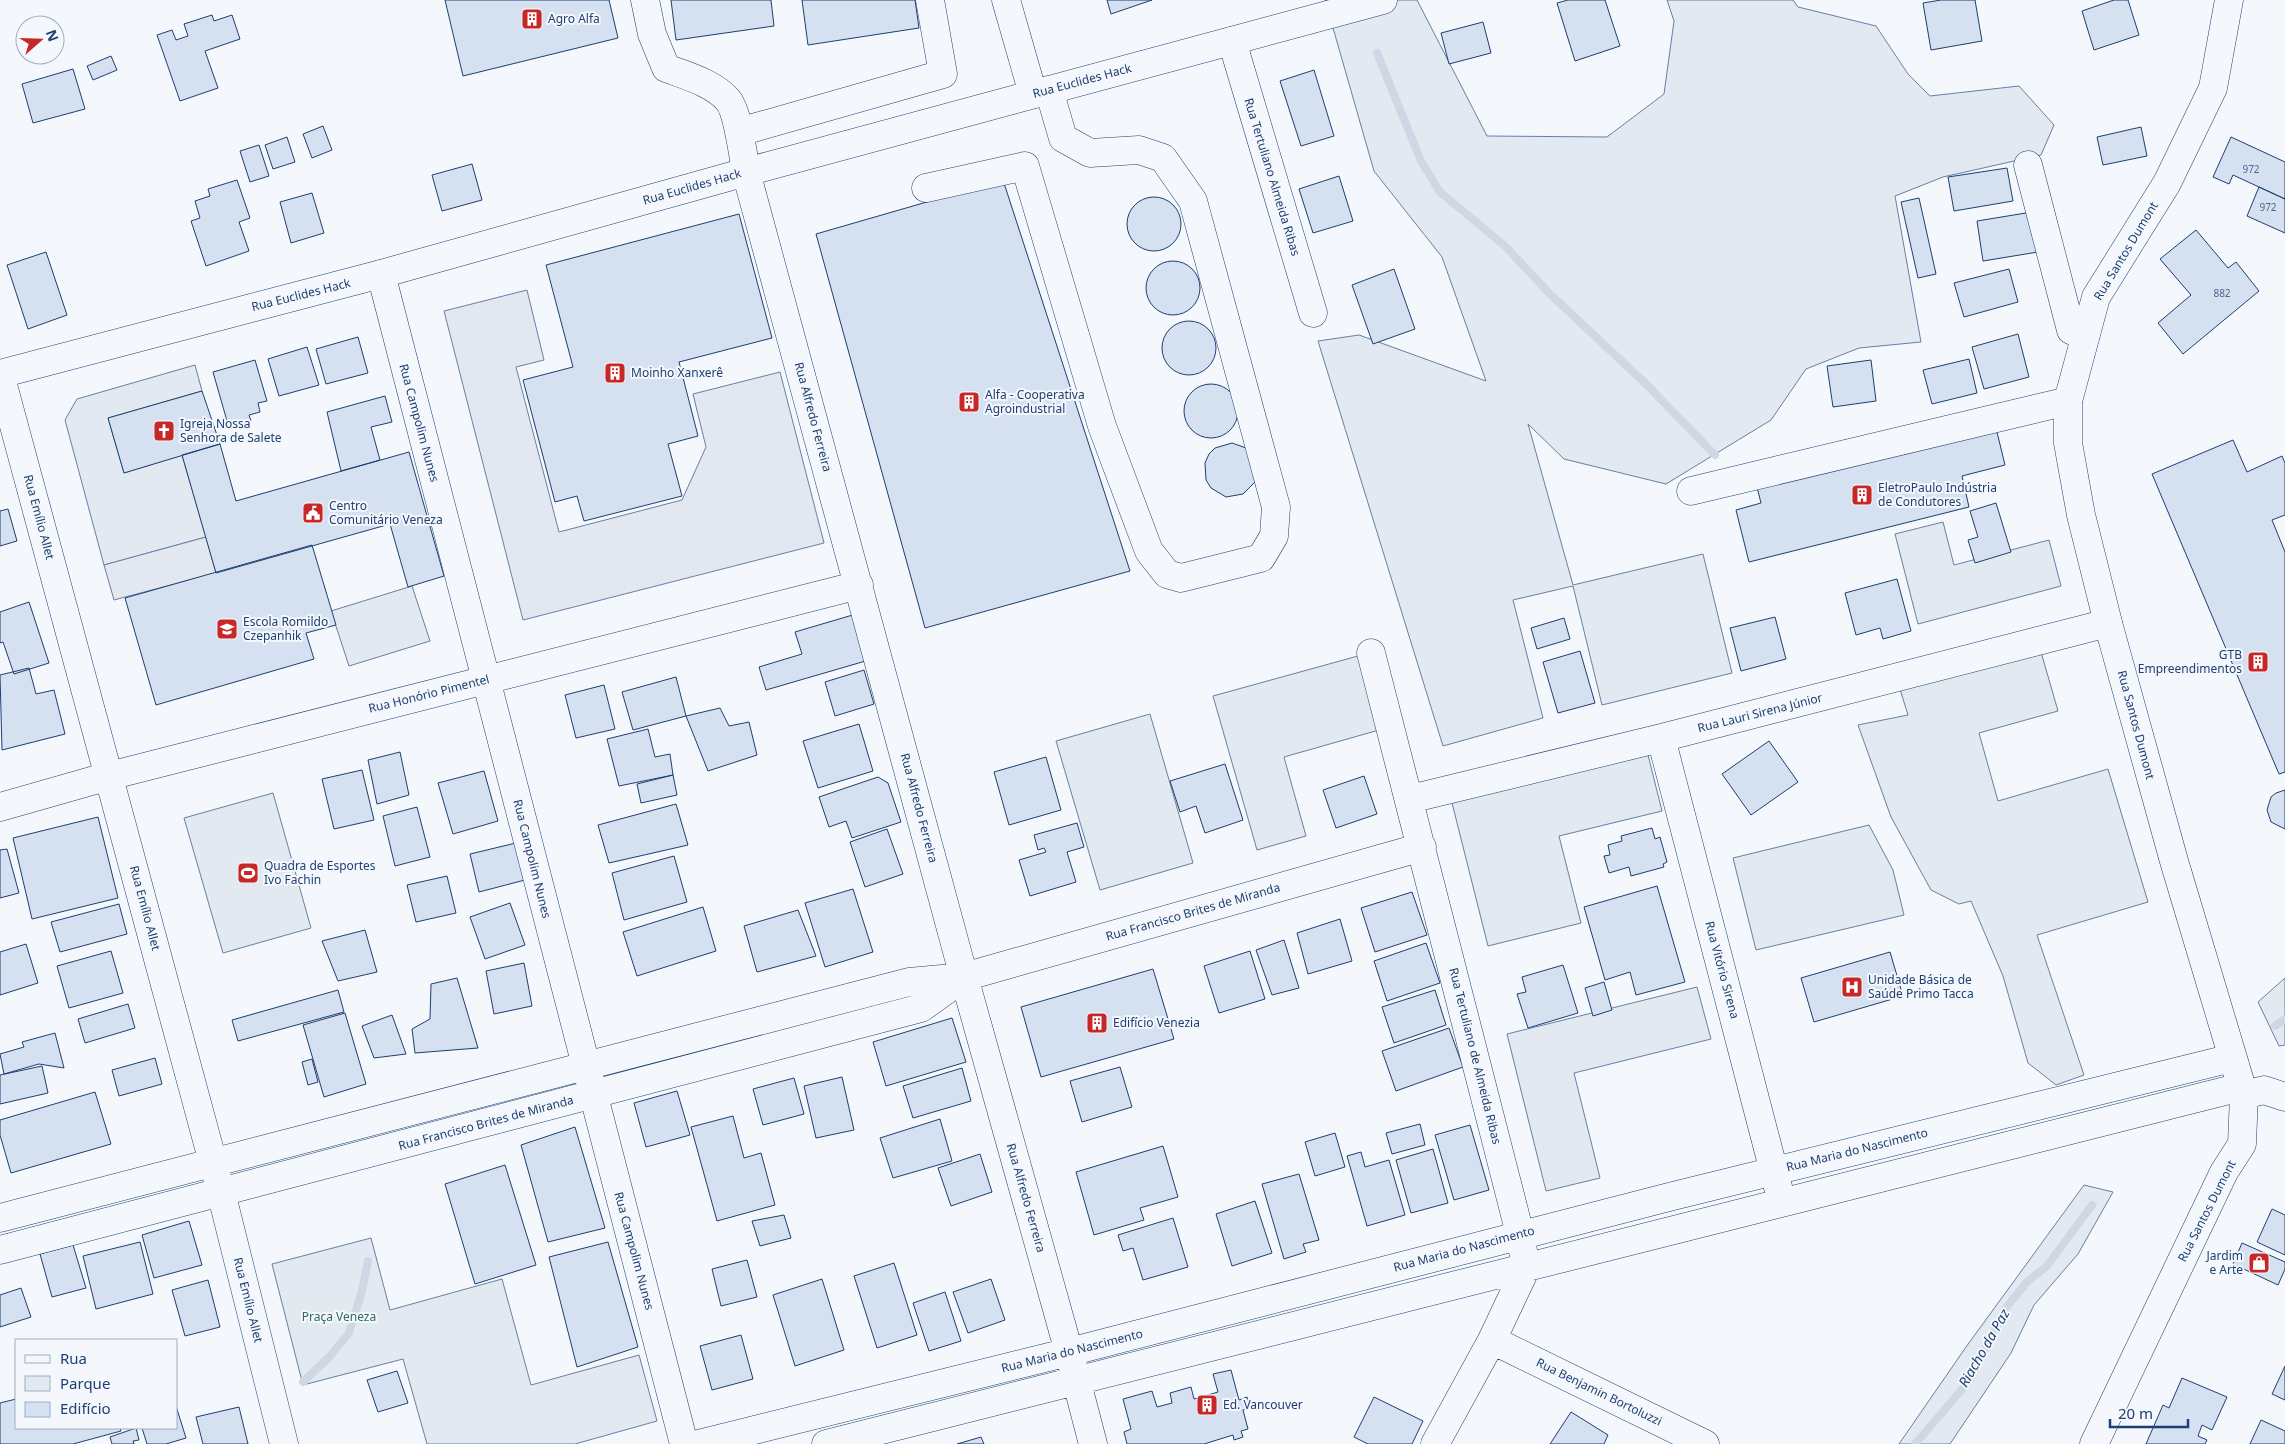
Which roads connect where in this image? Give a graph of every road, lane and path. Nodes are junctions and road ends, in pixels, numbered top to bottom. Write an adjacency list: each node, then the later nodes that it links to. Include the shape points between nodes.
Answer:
1 (645, 0): 8 (street, Rua Alfredo Ferreira, via 652,34 666,68 707,84 729,101)
2 (930, 0): 8 (street, via 943,74)
3 (1006, 0): 7 (street)
4 (1383, 0): 6 (street, Rua Euclides Hack)
5 (2229, 0): 14 (street, Rua Santos Dumont, via 2213,88 2167,183 2096,297)
6 (1232, 41): 7 (street, Rua Euclides Hack); 13 (street, Rua Tertuliano Almeida Ribas)
7 (1041, 92): 10 (street, Rua Euclides Hack); 11 (street, via 1063,138 1090,153 1139,150 1163,158 1193,201 1276,507 1274,536 1261,558 1181,578 1167,574 1149,551 1102,426 1026,166)
8 (739, 132): 10 (street, Rua Alfredo Ferreira)
9 (2028, 165): 14 (street, via 2072,330)
10 (746, 172): 12 (street, Rua Euclides Hack); 18 (street, Rua Alfredo Ferreira)
11 (926, 188)
12 (381, 274): 15 (street, Rua Euclides Hack); 21 (street, Rua Campolim Nunes)
13 (1313, 314)
14 (2085, 337): 16 (street, Rua Santos Dumont)
15 (0, 374): 23 (street, Rua Emílio Allet)
16 (2068, 400): 17 (street); 19 (street, Rua Santos Dumont, via 2068,443)
17 (1691, 491)
18 (860, 585): 21 (street, Rua Honório Pimentel); 27 (street, Rua Alfredo Ferreira)
19 (2108, 623): 22 (street, Rua Lauri Sirena Júnior); 31 (street, Rua Santos Dumont)
20 (1372, 653): 24 (street, Rua Tertuliano de Almeida Ribas)
21 (486, 680): 23 (street, Rua Honório Pimentel); 33 (street, Rua Campolim Nunes)
22 (1662, 738): 24 (street, Rua Lauri Sirena Júnior); 46 (street, Rua Vitório Sirena)
23 (109, 776): 25 (street, Rua Honório Pimentel); 45 (street, Rua Emílio Allet)
24 (1410, 799): 26 (street, Rua Tertuliano de Almeida Ribas)
25 (0, 807)
26 (1422, 847): 27 (street, Rua Francisco Brites de Miranda); 54 (street, Rua Tertuliano de Almeida Ribas)
27 (964, 977): 28 (street, Rua Francisco Brites de Miranda, via 910,982); 29 (street, Rua Francisco Brites de Miranda, via 921,1008); 62 (street, Rua Alfredo Ferreira)
28 (828, 1003): 29 (street); 30 (street, Rua Francisco Brites de Miranda)
29 (835, 1031): 32 (street, Rua Francisco Brites de Miranda)
30 (716, 1032): 32 (street); 33 (street, Rua Francisco Brites de Miranda)
31 (2232, 1058): 34 (street, Rua Santos Dumont); 37 (street, Rua Maria do Nascimento)
32 (722, 1060): 35 (street, Rua Francisco Brites de Miranda)
33 (585, 1066): 35 (street, Rua Campolim Nunes); 38 (street, Rua Francisco Brites de Miranda)
34 (2243, 1091): 36 (street, via 2264,1090); 41 (street); 74 (street, Rua Santos Dumont, via 2242,1144 2224,1172)
35 (593, 1094): 42 (street, Rua Francisco Brites de Miranda); 68 (street, Rua Campolim Nunes)
36 (2285, 1097)
37 (2060, 1100): 40 (street, Rua Maria do Nascimento); 41 (street)
38 (442, 1103): 39 (street, Rua Francisco Brites de Miranda); 42 (street)
39 (358, 1126): 43 (street); 45 (street, Rua Francisco Brites de Miranda)
40 (1934, 1131): 44 (street); 46 (street, Rua Maria do Nascimento)
41 (2066, 1131): 44 (street)
42 (450, 1132): 43 (street, Rua Francisco Brites de Miranda)
43 (366, 1154): 47 (street, Rua Francisco Brites de Miranda)
44 (1943, 1162): 50 (street)
45 (213, 1163): 47 (street, Rua Emílio Allet); 49 (street, Rua Francisco Brites de Miranda)
46 (1775, 1170): 48 (street, Rua Maria do Nascimento); 50 (street, Rua Vitório Sirena)
47 (221, 1192): 53 (street, Rua Francisco Brites de Miranda); 67 (street, Rua Emílio Allet)
48 (1673, 1196): 52 (street); 54 (street, Rua Maria do Nascimento)
49 (57, 1203): 51 (street, Rua Francisco Brites de Miranda); 53 (street)
50 (1782, 1203): 52 (street)
51 (0, 1218)
52 (1683, 1228): 56 (street)
53 (64, 1234): 55 (street, Rua Francisco Brites de Miranda)
54 (1520, 1234): 56 (street, Rua Tertuliano de Almeida Ribas); 57 (street, Rua Maria do Nascimento)
55 (0, 1250)
56 (1526, 1268): 59 (street); 60 (street)
57 (1333, 1283): 58 (street, Rua Maria do Nascimento); 59 (street)
58 (1214, 1314): 61 (street); 62 (street, Rua Maria do Nascimento)
59 (1339, 1314): 61 (street)
60 (1492, 1340): 72 (street); 73 (street, Rua Benjamin Bortoluzzi)
61 (1223, 1343): 63 (street)
62 (1069, 1352): 63 (street, Rua Alfredo Ferreira); 64 (street, Rua Maria do Nascimento)
63 (1076, 1380): 66 (street); 71 (street, Rua Alfredo Ferreira)
64 (919, 1389): 65 (street, Rua Maria do Nascimento); 66 (street)
65 (818, 1414): 69 (street, Rua Maria do Nascimento); 70 (street)
66 (927, 1418): 70 (street)
67 (284, 1444)
68 (684, 1444)
69 (698, 1444)
70 (826, 1444)
71 (1092, 1444)
72 (1435, 1444)
73 (1705, 1444)
74 (2094, 1444)

